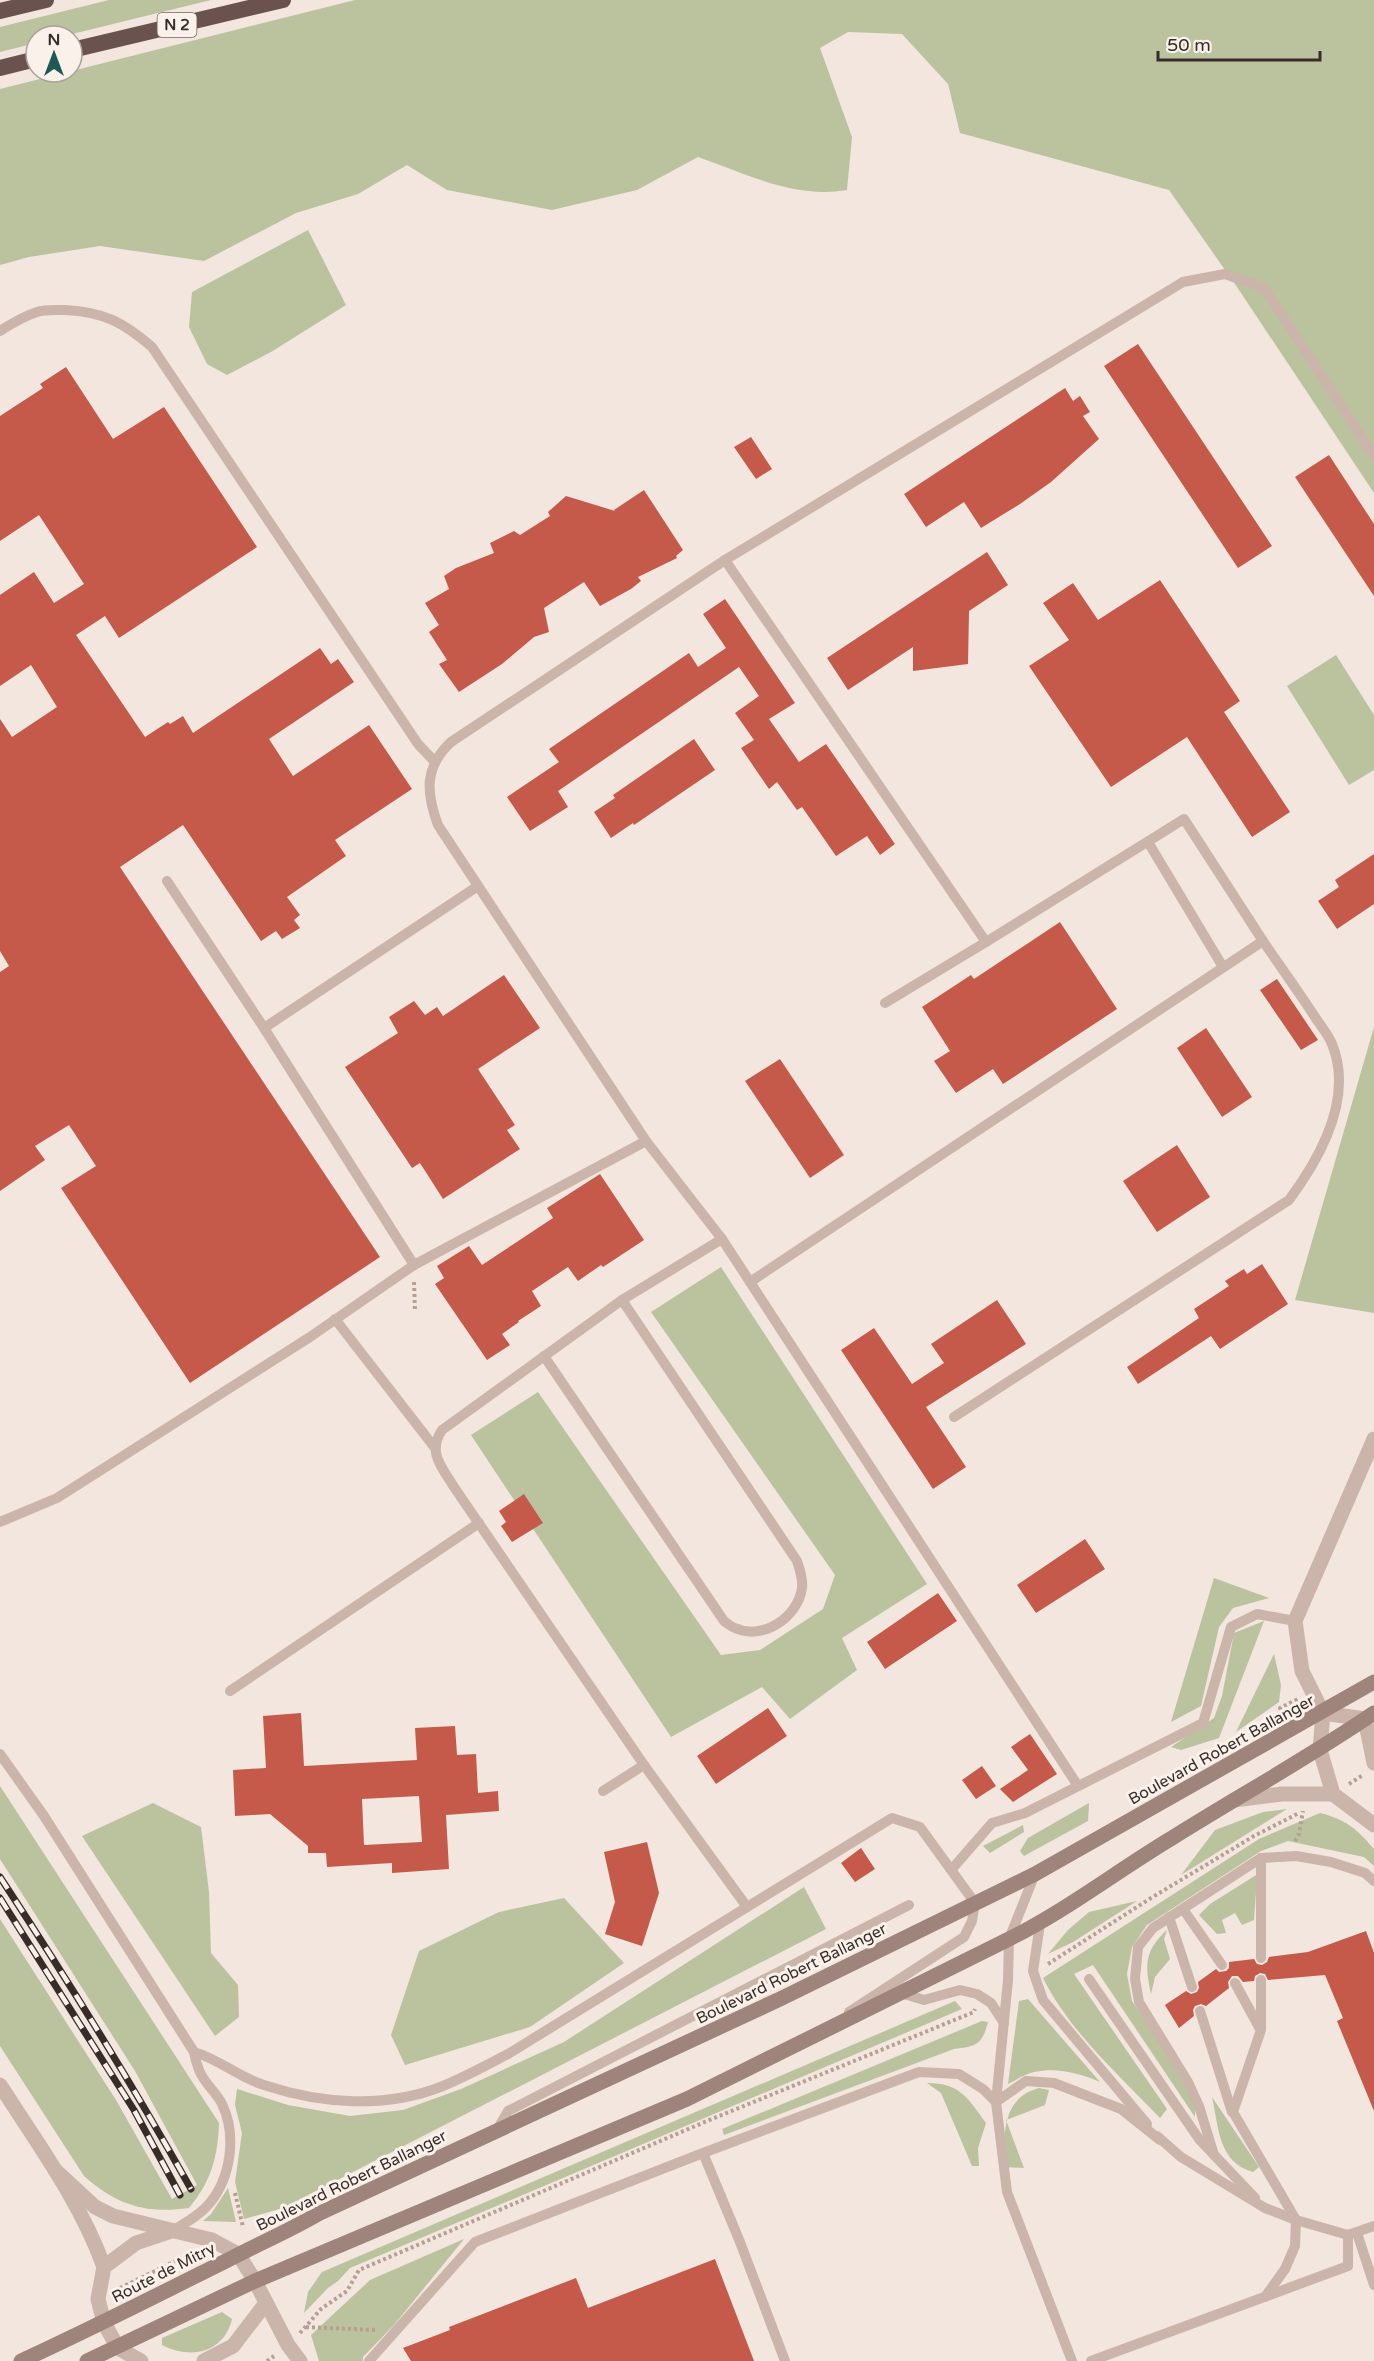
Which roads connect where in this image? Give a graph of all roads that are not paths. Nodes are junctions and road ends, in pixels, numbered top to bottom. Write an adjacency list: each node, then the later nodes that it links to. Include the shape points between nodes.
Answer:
1 (46, 0): 3 (highway)
2 (283, 0): 4 (highway, N 2)
3 (0, 11)
4 (84, 47)
5 (24, 62): 6 (highway)
6 (0, 68)
7 (0, 331): 10 (lane, via 37,312 73,311 117,321 152,347 418,744)
8 (1374, 456): 9 (lane, via 1264,288 1225,274 1183,282)
9 (724, 560): 10 (lane, via 451,742); 15 (lane)
10 (435, 762): 13 (lane, via 429,801 438,825)
11 (1148, 842): 14 (lane, via 1184,819); 15 (lane); 16 (lane)
12 (167, 880): 18 (lane)
13 (478, 886): 18 (lane); 19 (lane)
14 (1263, 941): 16 (lane); 26 (lane, via 1332,1043 1340,1071 1338,1103 1311,1172 1289,1200)
15 (986, 942): 17 (lane)
16 (1223, 967): 22 (lane)
17 (885, 1003)
18 (264, 1028): 21 (lane)
19 (646, 1141): 20 (lane); 21 (lane)
20 (722, 1239): 22 (lane); 23 (lane)
21 (414, 1265): 24 (lane)
22 (750, 1282): 40 (lane)
23 (622, 1300): 25 (lane); 25 (lane, via 797,1561 802,1587 799,1600 778,1623 763,1631 753,1631 736,1629 724,1621)
24 (335, 1319): 28 (lane); 29 (lane, via 57,1498)
25 (544, 1356): 28 (lane, via 442,1430)
26 (954, 1417)
27 (1374, 1439): 31 (street)
28 (435, 1448): 30 (lane, via 437,1459)
29 (0, 1522)
30 (479, 1523): 33 (lane); 38 (lane)
31 (1295, 1621): 34 (street, via 1302,1671); 40 (lane, via 1257,1614 1231,1627 1203,1723)
32 (1374, 1682): 34 (main road, Boulevard Robert Ballanger)
33 (230, 1691)
34 (1323, 1713): 35 (street); 36 (street); 47 (main road, Boulevard Robert Ballanger)
35 (1370, 1716): 36 (main road); 39 (street)
36 (1320, 1750): 42 (street); 43 (main road)
37 (0, 1754): 67 (lane, via 44,1816)
38 (644, 1765): 41 (lane); 51 (lane)
39 (1370, 1768)
40 (1078, 1786): 46 (lane, via 1025,1813 992,1823)
41 (603, 1791)
42 (1333, 1794): 43 (street, via 1282,1794); 44 (street)
43 (1234, 1800): 54 (main road)
44 (1374, 1825)
45 (1261, 1858): 48 (lane, via 1296,1856 1331,1862 1365,1873); 52 (lane); 56 (lane)
46 (952, 1869): 49 (lane); 51 (lane, via 920,1827 892,1818)
47 (1035, 1874): 49 (main road, Boulevard Robert Ballanger); 55 (lane)
48 (1374, 1881)
49 (975, 1903): 66 (lane, via 964,1937); 71 (main road, Boulevard Robert Ballanger, via 780,1999)
50 (909, 1905): 71 (lane, via 508,2111)
51 (747, 1907): 67 (lane, via 508,2054 441,2086 408,2096 366,2102 319,2100 263,2085)
52 (1183, 1909): 53 (lane); 57 (lane)
53 (1169, 1917): 61 (lane); 74 (lane, via 1153,1928 1138,1947 1135,1979 1139,2002 1188,2082)
54 (1040, 1924): 55 (main road); 72 (lane, via 1033,1971 1043,2000)
55 (1009, 1939): 62 (main road); 64 (lane)
56 (1261, 1958)
57 (1222, 1965)
58 (1089, 1979): 74 (lane)
59 (1261, 1980): 65 (lane)
60 (1235, 1983): 65 (lane)
61 (1192, 1987)
62 (901, 1992): 64 (lane, via 924,2000 960,1990 977,1994 991,2003); 66 (main road)
63 (1200, 2011): 70 (lane)
64 (1004, 2023): 69 (lane)
65 (1261, 2030): 70 (lane)
66 (811, 2037): 84 (main road, via 687,2099)
67 (194, 2052): 79 (lane, via 199,2072 226,2115 230,2130 228,2162 208,2206)
68 (0, 2085): 75 (street)
69 (996, 2102): 72 (lane, via 1026,2081 1054,2083 1121,2109); 73 (lane, via 959,2074 919,2072); 97 (lane, via 1007,2192)
70 (1233, 2112): 77 (lane)
71 (497, 2130): 81 (main road, Boulevard Robert Ballanger)
72 (1160, 2140): 76 (lane)
73 (703, 2153): 95 (lane, via 475,2242); 96 (lane)
74 (1214, 2155): 76 (lane)
75 (55, 2170): 79 (street, via 95,2207 113,2216); 83 (street, via 92,2233)
76 (1265, 2208): 77 (lane)
77 (1296, 2220): 80 (lane); 86 (lane, via 1295,2246 1285,2269)
78 (1374, 2226): 80 (lane)
79 (172, 2231): 81 (street, via 212,2240); 83 (street, via 136,2243)
80 (1353, 2234): 82 (lane); 86 (lane, via 1348,2266)
81 (238, 2254): 84 (street); 88 (main road, Route de Mitry)
82 (1369, 2258): 85 (lane)
83 (105, 2267): 88 (street, via 98,2299)
84 (255, 2281): 87 (street); 89 (main road)
85 (1374, 2285)
86 (1265, 2296): 98 (lane)
87 (266, 2303): 93 (street, via 233,2346); 94 (street)
88 (104, 2323): 89 (street, Route de Mitry); 90 (main road, Route de Mitry)
89 (117, 2348): 91 (main road); 92 (street)
90 (21, 2361)
91 (87, 2361)
92 (141, 2361)
93 (204, 2361)
94 (300, 2361)
95 (369, 2361)
96 (785, 2361)
97 (1072, 2361)
98 (1090, 2361)

